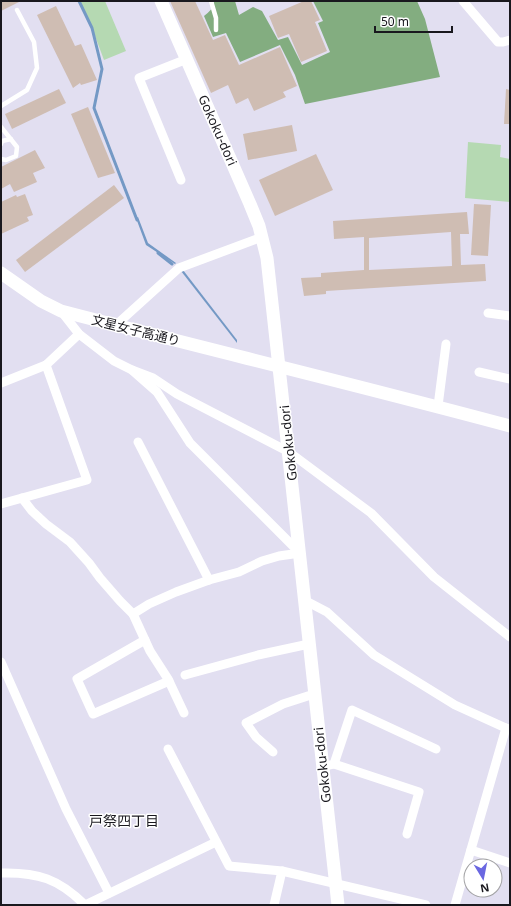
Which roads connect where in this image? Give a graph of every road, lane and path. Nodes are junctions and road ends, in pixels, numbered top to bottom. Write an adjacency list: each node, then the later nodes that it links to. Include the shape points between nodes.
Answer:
1 (161, 1): 7 (street, Gokoku-dori)
2 (211, 1): 5 (lane, via 216,18)
3 (463, 1): 6 (street, via 498,42)
4 (17, 10): 8 (lane, via 34,42 37,68 27,90)
5 (216, 30)
6 (510, 40)
7 (187, 59): 13 (street, via 139,78); 14 (street, Gokoku-dori)
8 (1, 106)
9 (1, 127): 10 (lane)
10 (11, 139): 11 (lane, via 2,140); 12 (lane, via 17,147 16,156)
11 (1, 144)
12 (1, 159)
13 (180, 180)
14 (262, 236): 19 (street, via 179,268); 23 (street, Gokoku-dori, via 268,258)
15 (1, 272): 16 (street, 文星女子高通り)
16 (61, 311): 19 (street, 文星女子高通り); 20 (street)
17 (488, 313): 18 (street)
18 (510, 316)
19 (116, 325): 23 (street, 文星女子高通り)
20 (79, 334): 22 (street); 24 (street, via 114,361)
21 (446, 344): 28 (street)
22 (46, 365): 27 (street); 32 (street, via 87,480)
23 (280, 367): 28 (street, 文星女子高通り); 31 (street, Gokoku-dori)
24 (132, 370): 31 (street, via 153,378 177,394); 34 (street, via 157,392 190,443)
25 (479, 372): 26 (street)
26 (510, 379)
27 (1, 383)
28 (438, 406): 29 (street, 文星女子高通り)
29 (510, 426)
30 (138, 442): 35 (street)
31 (289, 452): 34 (street, Gokoku-dori); 38 (street, via 371,513 434,576)
32 (22, 498): 33 (street); 37 (street, via 36,516 70,542)
33 (1, 504)
34 (300, 553): 35 (street, via 262,561 239,572); 36 (street, Gokoku-dori)
35 (209, 580): 37 (street, via 149,604)
36 (304, 600): 40 (street, Gokoku-dori); 46 (street, via 327,612 374,655 454,705)
37 (133, 614): 39 (street)
38 (509, 633)
39 (145, 640): 43 (street); 43 (street, via 77,679 93,714)
40 (309, 644): 42 (street, via 258,654); 44 (street, Gokoku-dori)
41 (1, 662): 58 (street, via 66,809)
42 (186, 675)
43 (169, 682): 45 (street)
44 (314, 694): 49 (street, via 283,704 246,723 256,737); 50 (street, Gokoku-dori)
45 (184, 713)
46 (508, 729): 53 (street)
47 (168, 749): 52 (street)
48 (436, 749): 50 (street, via 352,710)
49 (273, 752)
50 (328, 766): 51 (street, via 419,792); 57 (street, Gokoku-dori)
51 (407, 834)
52 (216, 842): 55 (street, via 229,866); 58 (street)
53 (471, 850): 54 (street); 63 (street)
54 (510, 863)
55 (282, 871): 57 (street); 60 (street)
56 (1, 872): 59 (street, via 21,873 51,880 70,891)
57 (335, 883): 61 (street, Gokoku-dori); 62 (street)
58 (109, 893): 59 (street)
59 (85, 905)
60 (274, 905)
61 (338, 905)
62 (426, 905)
63 (455, 905)

